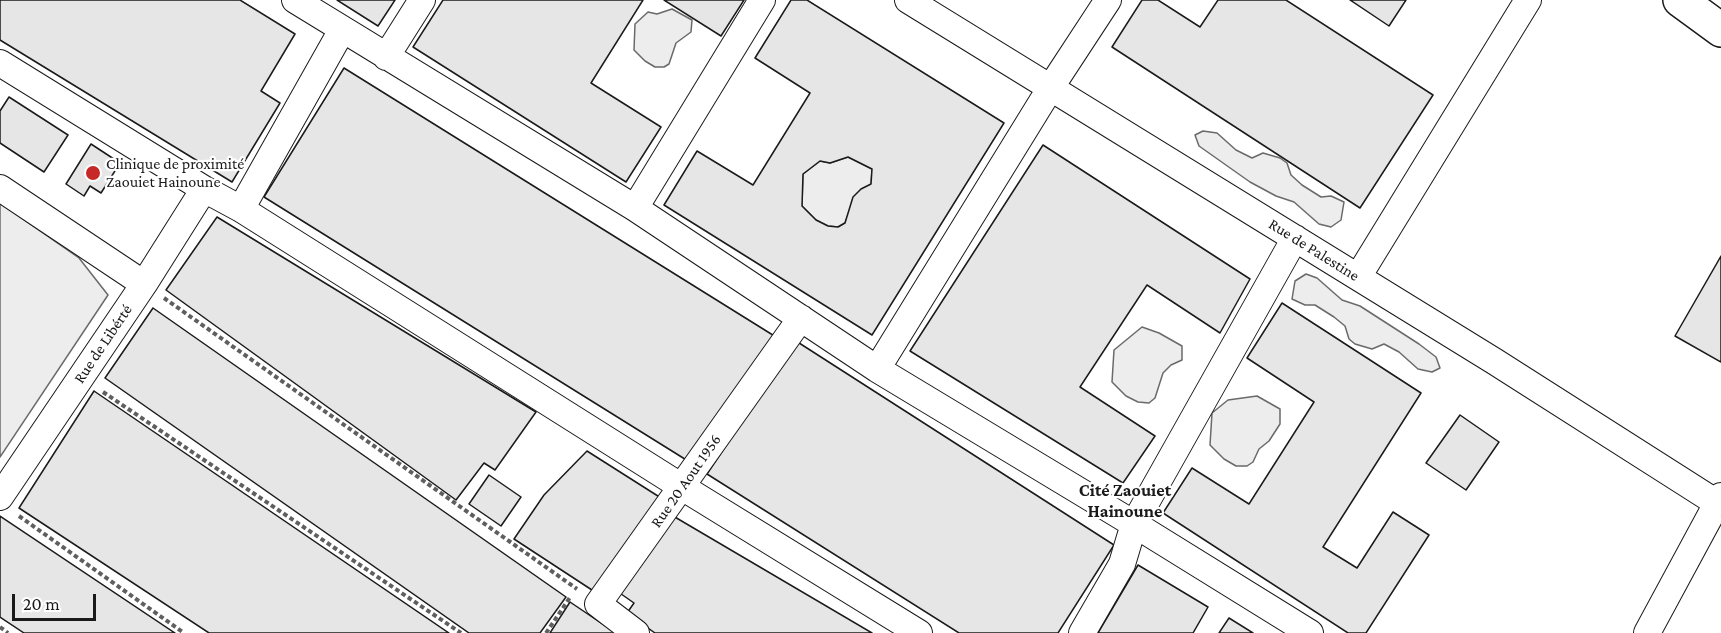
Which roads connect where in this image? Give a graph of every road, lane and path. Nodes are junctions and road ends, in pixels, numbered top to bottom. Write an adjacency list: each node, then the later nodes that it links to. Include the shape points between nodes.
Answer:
1 (295, 0): 8 (street)
2 (422, 0): 10 (street)
3 (762, 0): 15 (street)
4 (908, 0): 12 (street, Rue de Palestine)
5 (1108, 0): 12 (street)
6 (1528, 0): 18 (street)
7 (1680, 0): 9 (main road)
8 (342, 30): 10 (street); 16 (street)
9 (1721, 30)
10 (386, 57): 15 (street)
11 (0, 63): 14 (street)
12 (1051, 87): 17 (street, Rue de Palestine); 21 (street)
13 (0, 188): 19 (street)
14 (204, 189): 16 (street); 19 (street, Rue de Libérté)
15 (635, 208): 20 (street)
16 (241, 209): 23 (street)
17 (1295, 238): 18 (street, Rue de Palestine); 26 (street)
18 (1358, 277): 24 (street, Rue de Palestine)
19 (144, 284): 22 (street, Rue de Libérté); 27 (path)
20 (801, 318): 21 (street); 23 (street, Rue 20 Aout 1956)
21 (877, 369): 26 (street)
22 (81, 377): 25 (street, Rue de Libérté); 32 (path)
23 (682, 487): 28 (street, Rue 20 Aout 1956); 35 (street)
24 (1719, 500): 38 (street)
25 (5, 503): 31 (path)
26 (1134, 524): 36 (street, via 1122,564); 37 (street)
27 (576, 589): 28 (path); 33 (path)
28 (598, 604): 34 (street)
29 (0, 627): 30 (path)
30 (8, 633)
31 (184, 633)
32 (461, 633)
33 (546, 633)
34 (636, 633)
35 (919, 633)
36 (1082, 633)
37 (1310, 633)
38 (1647, 633)

